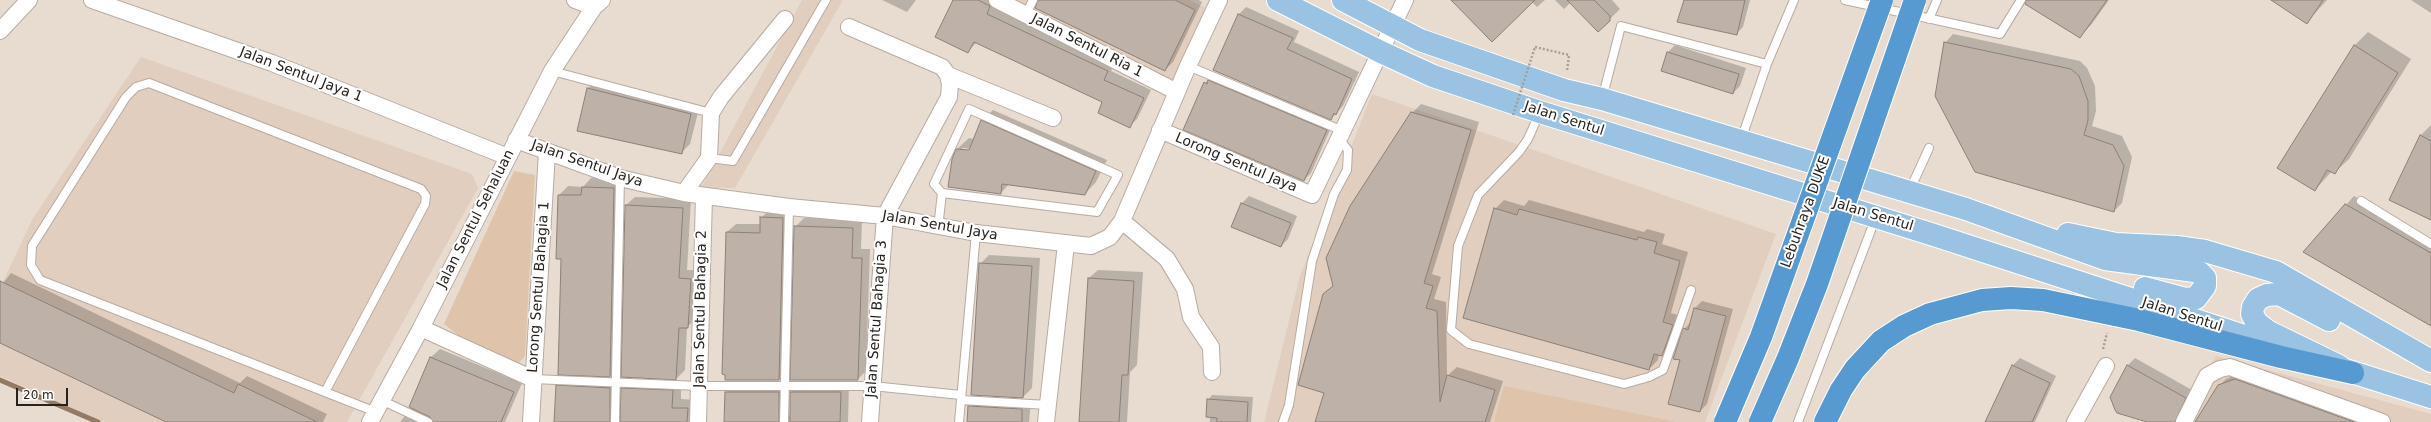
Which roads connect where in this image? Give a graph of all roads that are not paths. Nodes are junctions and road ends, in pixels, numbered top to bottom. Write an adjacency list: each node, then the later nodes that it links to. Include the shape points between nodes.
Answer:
1 (29, 0): 23 (street)
2 (92, 0): 40 (street, Jalan Sentul Jaya 1, via 272,63)
3 (575, 0): 17 (street)
4 (826, 0): 41 (lane, via 732,161)
5 (997, 0): 18 (street, Jalan Sentul Ria 1)
6 (1033, 0): 18 (lane)
7 (1278, 0): 24 (main road, Jalan Sentul)
8 (1343, 0): 21 (main road, Jalan Sentul)
9 (1405, 0): 21 (street)
10 (1794, 0): 25 (lane)
11 (1845, 0): 20 (lane)
12 (1882, 0): 84 (highway, Lebuhraya DUKE, bridge, via 1761,337)
13 (1915, 0): 85 (highway, bridge, via 1817,284)
14 (1937, 0): 20 (lane)
15 (2021, 0): 20 (lane, via 2000,34)
16 (1213, 2): 26 (street, Jalan Sentul Jaya)
17 (598, 3): 27 (street, Jalan Sentul Sehaluan)
18 (1026, 14): 29 (street, Jalan Sentul Ria 1)
19 (785, 19): 32 (street, via 721,97)
20 (1929, 19)
21 (1393, 26): 24 (street); 30 (main road, Jalan Sentul, via 1420,40 1496,68 1564,90)
22 (849, 27): 28 (street, via 942,66)
23 (0, 31)
24 (1381, 52): 31 (main road, Jalan Sentul, via 1433,76); 35 (street)
25 (1767, 64): 30 (lane, via 1621,26); 37 (lane)
26 (1188, 66): 29 (street, Jalan Sentul Jaya); 35 (lane)
27 (552, 70): 32 (lane); 36 (street, Jalan Sentul Sehaluan)
28 (948, 75): 33 (street); 50 (street, via 949,97)
29 (1177, 92): 34 (street, Jalan Sentul Jaya)
30 (1602, 99): 37 (main road, Jalan Sentul)
31 (1540, 112): 51 (main road, Jalan Sentul); 58 (lane, via 1519,152 1478,195 1458,246 1451,330 1469,344 1624,384 1663,370)
32 (711, 113): 41 (street)
33 (1053, 118)
34 (1160, 130): 35 (street, Lorong Sentul Jaya, via 1312,195); 52 (street, Jalan Sentul Jaya)
35 (1341, 135): 83 (lane, via 1348,150 1347,170 1334,194 1312,262 1289,406)
36 (516, 140): 39 (street, Jalan Sentul Jaya); 40 (street, Jalan Sentul Sehaluan)
37 (1740, 142): 43 (main road, Jalan Sentul)
38 (1929, 148): 43 (lane)
39 (547, 152): 42 (street, Jalan Sentul Jaya); 65 (street, Lorong Sentul Bahagia 1)
40 (508, 157): 59 (street, Jalan Sentul Sehaluan)
41 (709, 158): 44 (street)
42 (620, 178): 44 (street, Jalan Sentul Jaya); 66 (lane)
43 (1909, 192): 49 (main road, Jalan Sentul)
44 (684, 193): 46 (street, Jalan Sentul Jaya)
45 (942, 193): 45 (lane, via 1097,212 1118,175 969,109 934,184); 53 (lane)
46 (704, 196): 48 (street, Jalan Sentul Jaya); 67 (street, Jalan Sentul Bahagia 2)
47 (2361, 201): 57 (lane)
48 (789, 207): 50 (street, Jalan Sentul Jaya); 68 (lane)
49 (1966, 209): 55 (main road, via 2105,259 2199,272 2205,278 2205,286 2196,298 2186,299); 60 (main road, via 2116,244 2205,251 2276,272)
50 (885, 216): 53 (street, Jalan Sentul Jaya); 69 (street, Jalan Sentul Bahagia 3)
51 (1877, 216): 55 (main road, Jalan Sentul); 86 (lane)
52 (1122, 221): 56 (street, Jalan Sentul Jaya, via 1110,237 1091,246); 63 (street, via 1167,259 1185,289 1191,317 1211,347)
53 (938, 228): 54 (street, Jalan Sentul Jaya)
54 (976, 233): 56 (street, Jalan Sentul Jaya); 72 (lane)
55 (1934, 235): 64 (main road, Jalan Sentul, via 2244,334)
56 (1066, 244): 73 (street)
57 (2431, 244)
58 (1690, 290)
59 (421, 328): 65 (street); 74 (street, Jalan Sentul Sehaluan)
60 (2431, 361)
61 (2106, 366): 88 (street)
62 (2431, 371): 64 (main road, via 2279,294 2267,295 2258,300 2253,307 2252,314 2257,323 2270,332)
63 (1212, 372)
64 (2353, 373): 71 (main road, Jalan Sentul); 87 (highway, via 2139,320 2043,300 1982,300 1945,309 1904,326 1881,341 1840,390)
65 (533, 379): 66 (lane); 76 (street, Lorong Sentul Bahagia 1)
66 (616, 383): 67 (lane); 77 (lane)
67 (699, 386): 68 (lane); 78 (street, Jalan Sentul Bahagia 2)
68 (786, 386): 69 (lane); 79 (lane)
69 (872, 386): 72 (lane); 80 (street, Jalan Sentul Bahagia 3)
70 (325, 392): 70 (lane, via 426,196 421,189 149,83 136,87 126,97 32,246 30,266 40,280); 74 (lane)
71 (2431, 397)
72 (961, 398): 73 (lane); 81 (lane)
73 (1048, 406): 82 (street)
74 (376, 412): 75 (lane)
75 (428, 422)
76 (531, 422)
77 (615, 422)
78 (698, 422)
79 (784, 422)
80 (870, 422)
81 (959, 422)
82 (1046, 422)
83 (1283, 422)
84 (1725, 422)
85 (1760, 422)
86 (1798, 422)
87 (1825, 422)
88 (2075, 422)
89 (2184, 422): 90 (street, via 2208,376 2220,369 2230,368)
90 (2382, 422)

